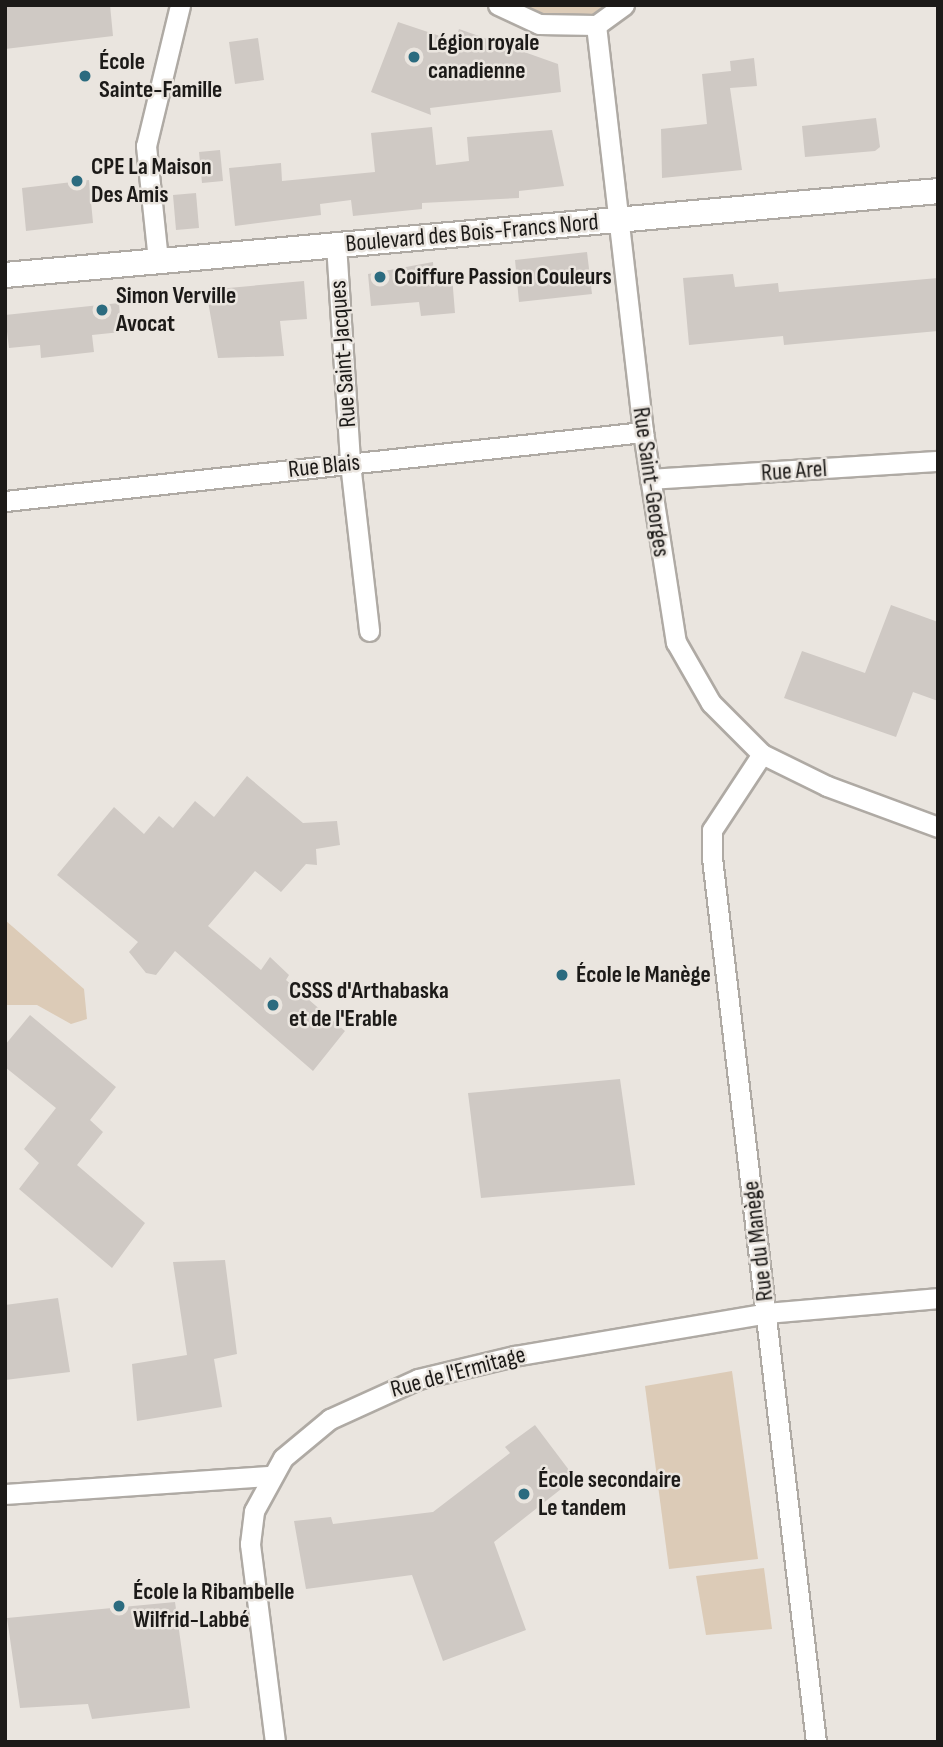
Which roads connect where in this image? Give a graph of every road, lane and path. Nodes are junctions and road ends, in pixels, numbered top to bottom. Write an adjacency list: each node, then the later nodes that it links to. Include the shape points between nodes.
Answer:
1 (180, 5): 8 (street, via 146,146)
2 (498, 5): 4 (street, via 539,24)
3 (624, 5): 4 (street)
4 (596, 24): 6 (street, Rue Saint-Georges)
5 (938, 191): 6 (street, Boulevard des Bois-Francs Nord)
6 (618, 221): 7 (street, Boulevard des Bois-Francs Nord); 10 (street, Rue Saint-Georges)
7 (337, 244): 8 (street, Boulevard des Bois-Francs Nord); 12 (street, Rue Saint-Jacques)
8 (158, 260): 9 (street, Boulevard des Bois-Francs Nord)
9 (5, 275)
10 (643, 432): 12 (street, Rue Blais); 13 (street, Rue Saint-Georges)
11 (938, 461): 13 (street, Rue Arel)
12 (350, 463): 14 (street, Rue Blais); 15 (street, Rue Saint-Jacques)
13 (650, 480): 16 (street, Rue Saint-Georges, via 676,642 711,703)
14 (5, 501)
15 (369, 631)
16 (762, 754): 17 (street, Rue Saint-Georges, via 827,786); 19 (street, Rue du Manège, via 712,830)
17 (938, 827)
18 (938, 1298): 19 (street, Rue de l'Ermitage)
19 (767, 1313): 20 (street, Rue de l'Ermitage, via 514,1356 418,1379 330,1419 298,1443); 23 (street, Rue du Manège)
20 (270, 1476): 21 (street); 22 (street, Rue de l'Ermitage, via 254,1511 250,1544)
21 (5, 1494)
22 (275, 1742)
23 (816, 1742)

